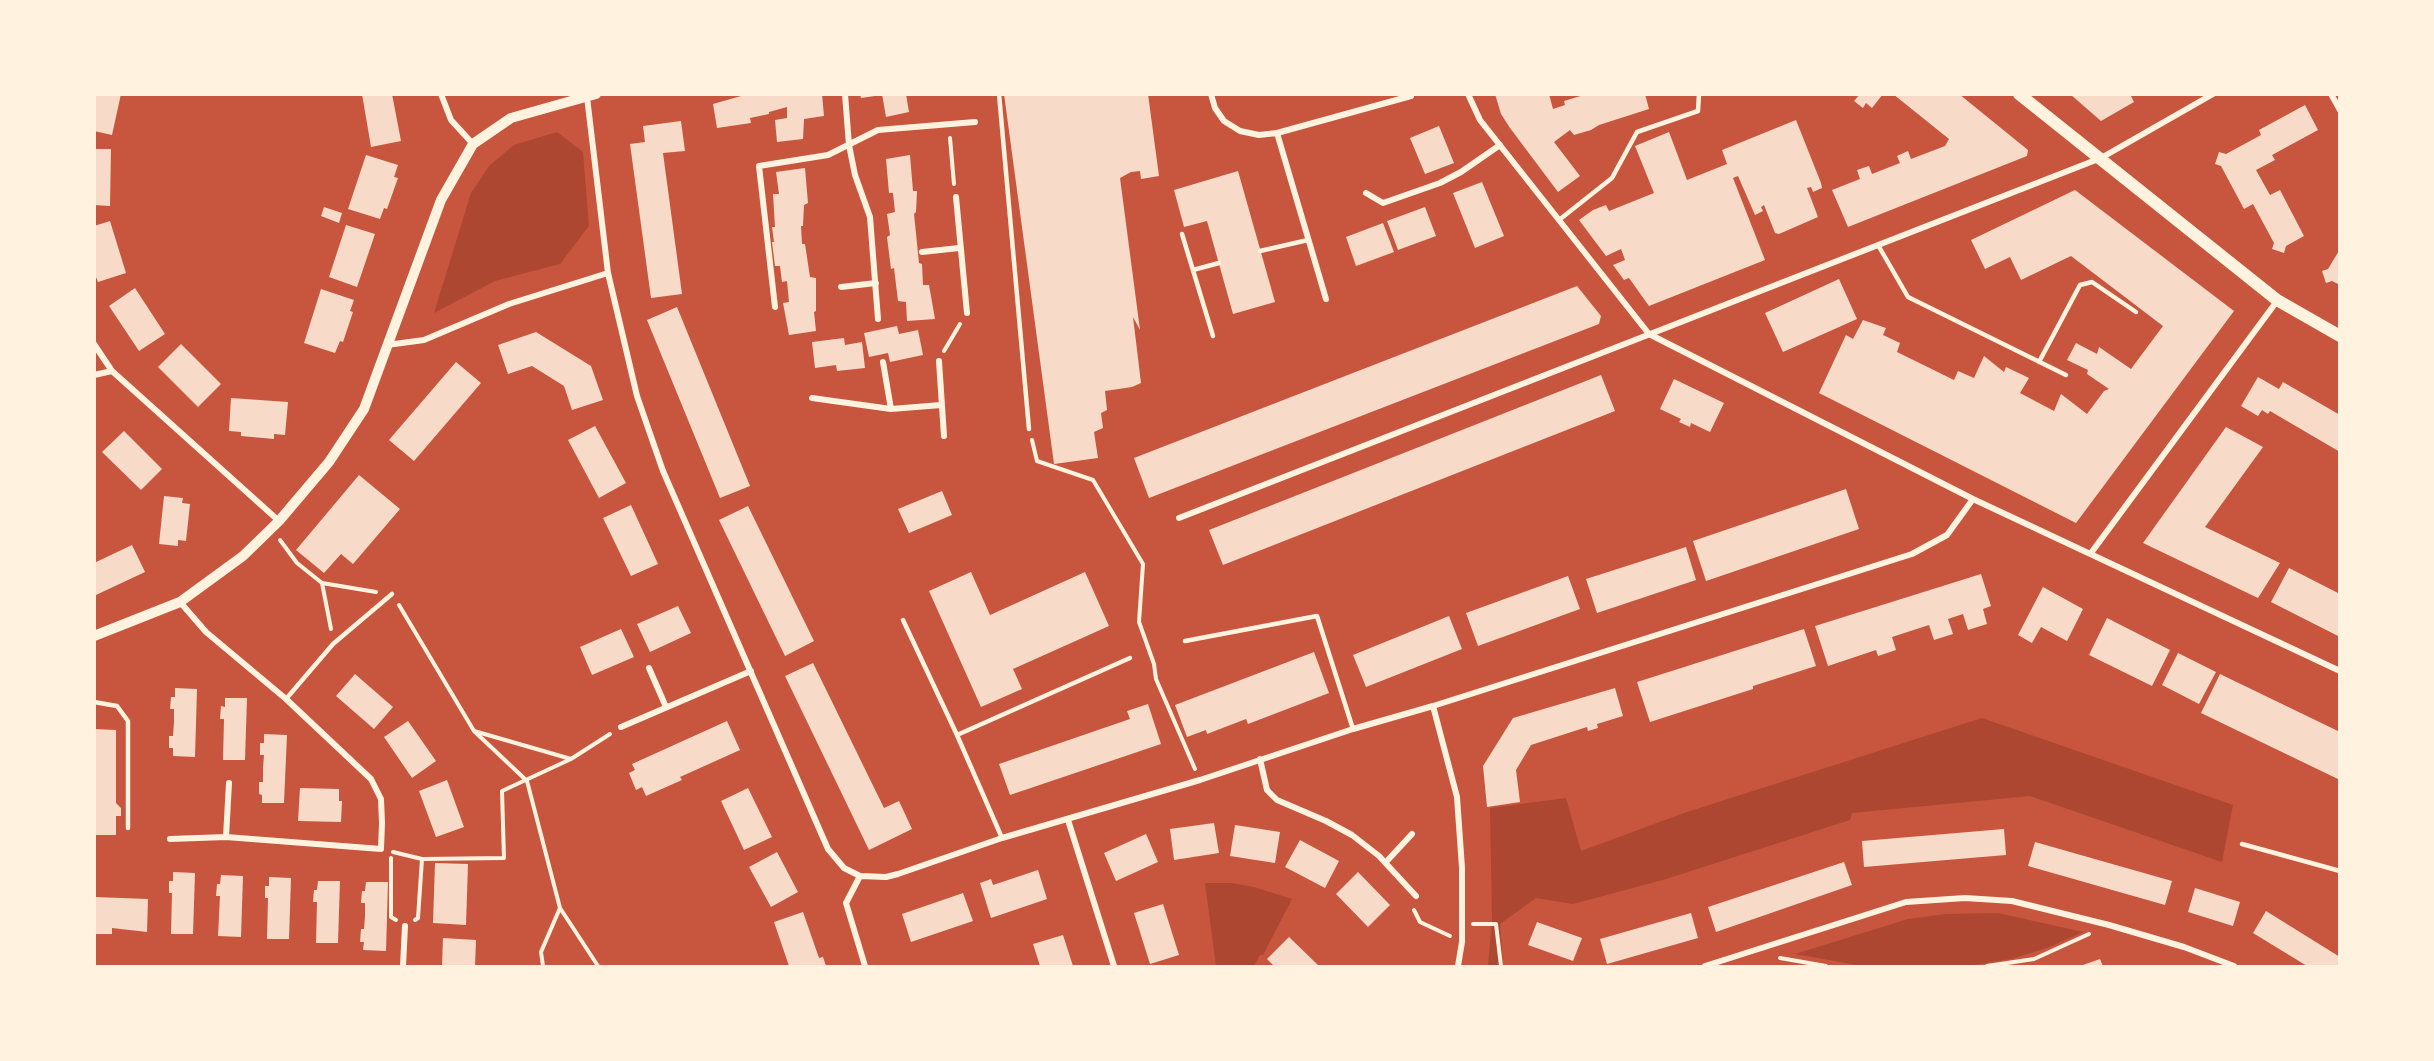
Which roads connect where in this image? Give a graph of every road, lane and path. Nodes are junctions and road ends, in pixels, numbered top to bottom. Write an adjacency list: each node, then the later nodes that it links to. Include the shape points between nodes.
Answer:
1 (441, 94): 16 (street, via 451,120)
2 (844, 94): 17 (street)
3 (999, 94): 54 (lane)
4 (1211, 94): 15 (street, via 1224,121 1240,131)
5 (1468, 94): 18 (street, via 1480,120)
6 (1699, 94): 22 (lane, via 1698,111 1637,132 1612,178)
7 (2019, 94): 19 (main road)
8 (2213, 94): 19 (street)
9 (2331, 94): 12 (street)
10 (591, 96): 16 (street, via 511,118); 31 (street)
11 (1412, 96): 15 (street)
12 (2340, 110)
13 (975, 122): 14 (street)
14 (949, 125): 17 (street, via 878,130); 21 (path)
15 (1277, 133): 24 (street)
16 (473, 144): 44 (street, via 441,200)
17 (849, 145): 32 (street, via 870,217); 36 (street, via 828,155 759,166)
18 (1500, 145): 20 (street, via 1440,183 1383,203); 22 (street)
19 (2101, 158): 25 (street); 35 (main road)
20 (1366, 193)
21 (956, 197): 26 (street)
22 (1559, 220): 40 (street)
23 (1182, 234): 30 (lane)
24 (1308, 240): 27 (lane); 34 (street)
25 (1878, 245): 40 (street); 47 (lane, via 1908,297)
26 (959, 248): 28 (street); 38 (street)
27 (1260, 251)
28 (922, 252)
29 (1219, 263): 30 (lane)
30 (1193, 270): 41 (lane)
31 (608, 273): 44 (street, via 509,304 424,340); 69 (street, via 637,396 663,471)
32 (876, 283): 33 (street); 39 (street)
33 (842, 287)
34 (1326, 298)
35 (2277, 300): 42 (main road); 59 (street)
36 (775, 307)
37 (2136, 312): 47 (lane, via 2092,282 2080,285)
38 (967, 313): 45 (path)
39 (878, 319)
40 (1649, 334): 56 (street); 57 (street)
41 (1213, 336)
42 (2340, 336)
43 (94, 344): 48 (street)
44 (387, 345): 58 (street, via 364,409 329,462)
45 (939, 361): 52 (street)
46 (883, 362): 53 (street)
47 (2039, 362): 50 (lane)
48 (112, 371): 49 (street); 58 (street)
49 (94, 375)
50 (2066, 375)
51 (813, 398): 53 (street)
52 (941, 405): 53 (street); 55 (street)
53 (891, 408)
54 (1029, 429): 81 (path, via 1036,461 1094,480 1143,564 1139,622 1156,679)
55 (944, 436)
56 (1973, 499): 59 (street); 73 (street, via 1947,535 1912,554)
57 (1179, 518)
58 (275, 525): 60 (path, via 297,563); 62 (street, via 243,556)
59 (2091, 553): 70 (street)
60 (322, 583): 61 (path); 66 (path)
61 (392, 594): 66 (lane); 77 (path)
62 (180, 602): 64 (street); 71 (street, via 207,632)
63 (903, 620): 78 (lane)
64 (94, 636)
65 (1185, 641): 76 (lane, via 1317,616)
66 (333, 644): 71 (lane)
67 (1130, 658): 78 (lane)
68 (650, 668): 74 (street)
69 (751, 671): 74 (street); 94 (street, via 828,849 844,868)
70 (2340, 671)
71 (286, 699): 87 (street, via 371,779 381,799 381,849)
72 (94, 702): 85 (lane, via 117,706 128,721)
73 (1433, 706): 76 (street); 98 (street, via 1457,797)
74 (666, 707): 75 (street)
75 (621, 727): 79 (path)
76 (1353, 729): 80 (street)
77 (474, 731): 79 (path); 82 (path)
78 (957, 735): 89 (lane)
79 (572, 759): 82 (path)
80 (1260, 759): 81 (street); 92 (street, via 1267,790 1277,800 1352,835)
81 (1200, 780): 84 (street)
82 (527, 781): 91 (path, via 502,791 504,858); 96 (path)
83 (229, 783): 87 (street)
84 (1068, 820): 89 (street); 107 (street)
85 (128, 828)
86 (1412, 834): 92 (street)
87 (226, 837): 88 (street)
88 (170, 838)
89 (1002, 838): 94 (street, via 898,874)
90 (2242, 844): 93 (lane)
91 (422, 859): 99 (path, via 418,918); 99 (path, via 391,852 391,917)
92 (1386, 862): 95 (street)
93 (2340, 872)
94 (860, 876): 106 (street, via 846,903)
95 (1416, 896)
96 (560, 908): 104 (path, via 541,952); 105 (path)
97 (1420, 922): 101 (path)
98 (1463, 923): 101 (street); 109 (path, via 1496,924)
99 (405, 926): 103 (street)
100 (2109, 926): 102 (street, via 2012,901 1965,898 1906,902); 112 (path, via 2034,959); 113 (street)
101 (1462, 942): 108 (street)
102 (1750, 953): 110 (street); 111 (path)
103 (403, 966)
104 (543, 966)
105 (598, 966)
106 (865, 966)
107 (1114, 966)
108 (1458, 966)
109 (1501, 966)
110 (1705, 966)
111 (1826, 966)
112 (1987, 966)
113 (2234, 966)

